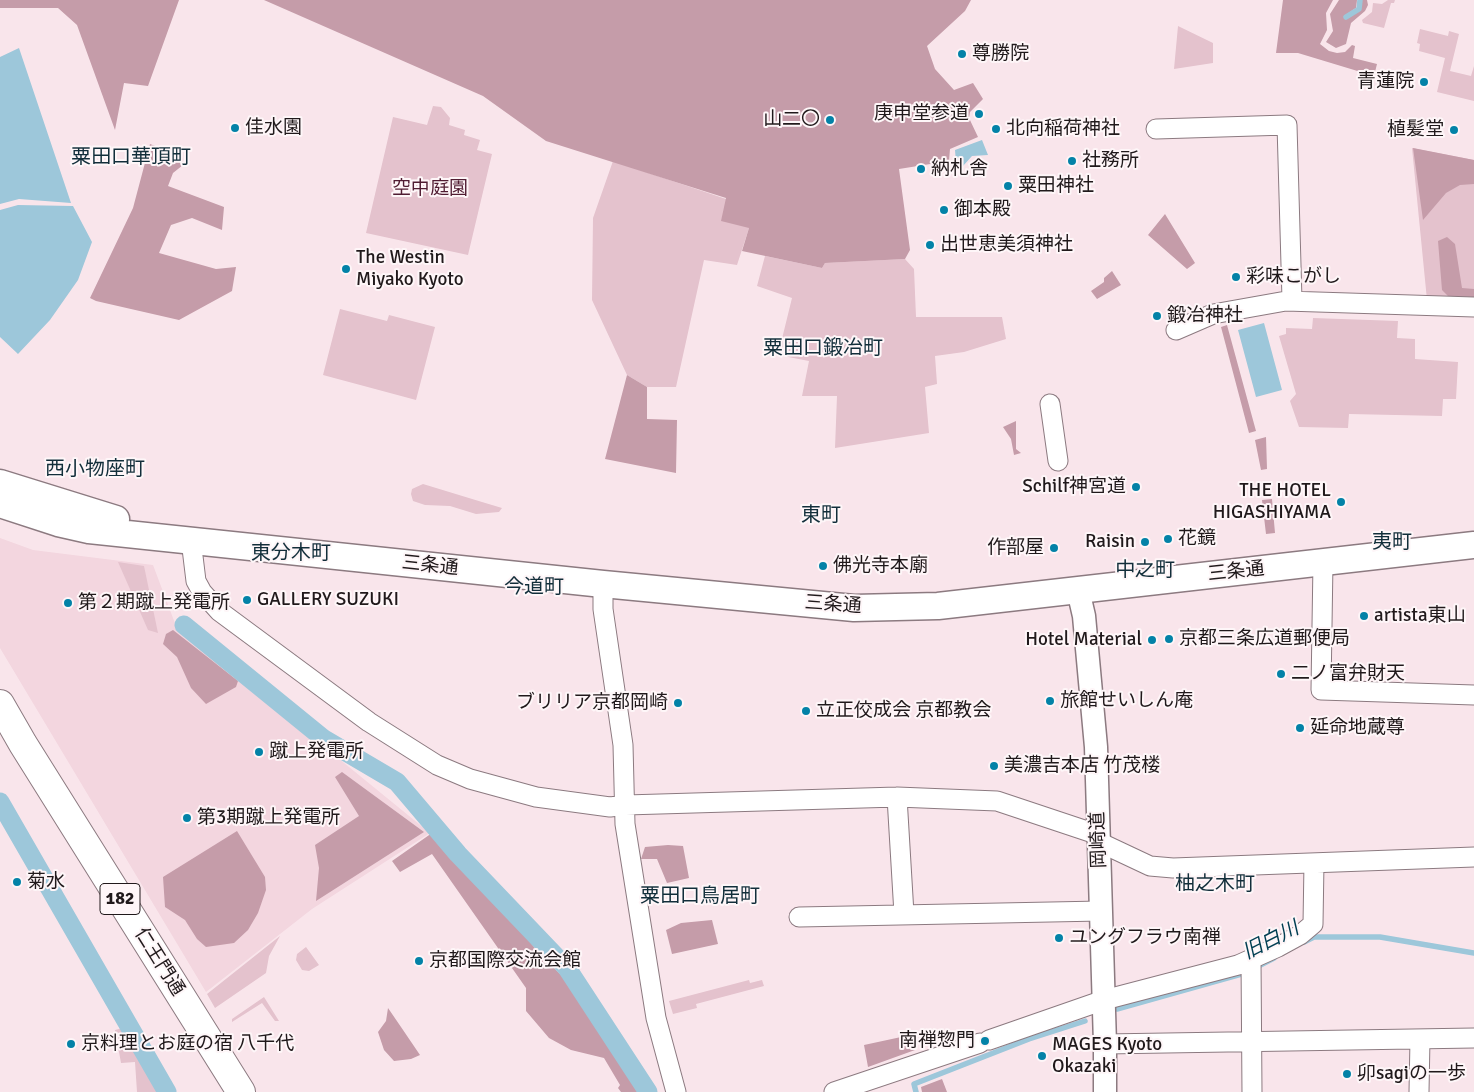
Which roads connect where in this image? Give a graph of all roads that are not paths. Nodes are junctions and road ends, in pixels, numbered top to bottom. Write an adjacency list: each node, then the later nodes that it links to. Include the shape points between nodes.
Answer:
1 (1156, 129): 2 (street, via 1287,125)
2 (1292, 300): 3 (street); 4 (street, via 1213,314)
3 (1474, 307)
4 (1176, 330)
5 (1050, 404): 6 (street)
6 (1058, 461)
7 (0, 483): 10 (main road, 三条通, via 41,498)
8 (0, 504): 10 (main road, 三条通, via 89,530)
9 (0, 517): 10 (main road, via 46,531 94,538 145,542)
10 (191, 540): 13 (main road, 三条通); 18 (street, via 196,581 219,611 399,742 453,772 502,788 567,803 610,807)
11 (1474, 545): 12 (main road, 三条通)
12 (1324, 562): 14 (main road, 三条通); 15 (street, via 1321,690)
13 (603, 584): 14 (main road, 三条通, via 815,605 895,608); 18 (street, via 603,609 623,746)
14 (1078, 590): 19 (street, 岡崎道, via 1084,616 1096,747)
15 (1474, 695)
16 (0, 704): 31 (main road, 仁王門通 / 182)
17 (897, 796): 18 (street); 19 (street, via 997,800); 23 (street)
18 (626, 804): 32 (street, via 625,824 656,1018)
19 (1099, 838): 21 (street, via 1150,866); 22 (street, 岡崎道)
20 (1474, 857): 21 (street)
21 (1314, 863): 25 (street, via 1313,924)
22 (1101, 911): 23 (street); 26 (street, 岡崎道)
23 (904, 914): 24 (street)
24 (799, 917)
25 (1251, 967): 26 (street, via 1238,965); 29 (street)
26 (1104, 1000): 30 (street, 岡崎道); 33 (street)
27 (1474, 1038): 28 (street)
28 (1420, 1039): 29 (street); 36 (street)
29 (1251, 1042): 30 (street); 35 (street)
30 (1105, 1044): 34 (street, 岡崎道)
31 (241, 1092)
32 (676, 1092)
33 (834, 1092)
34 (1105, 1092)
35 (1252, 1092)
36 (1419, 1092)

